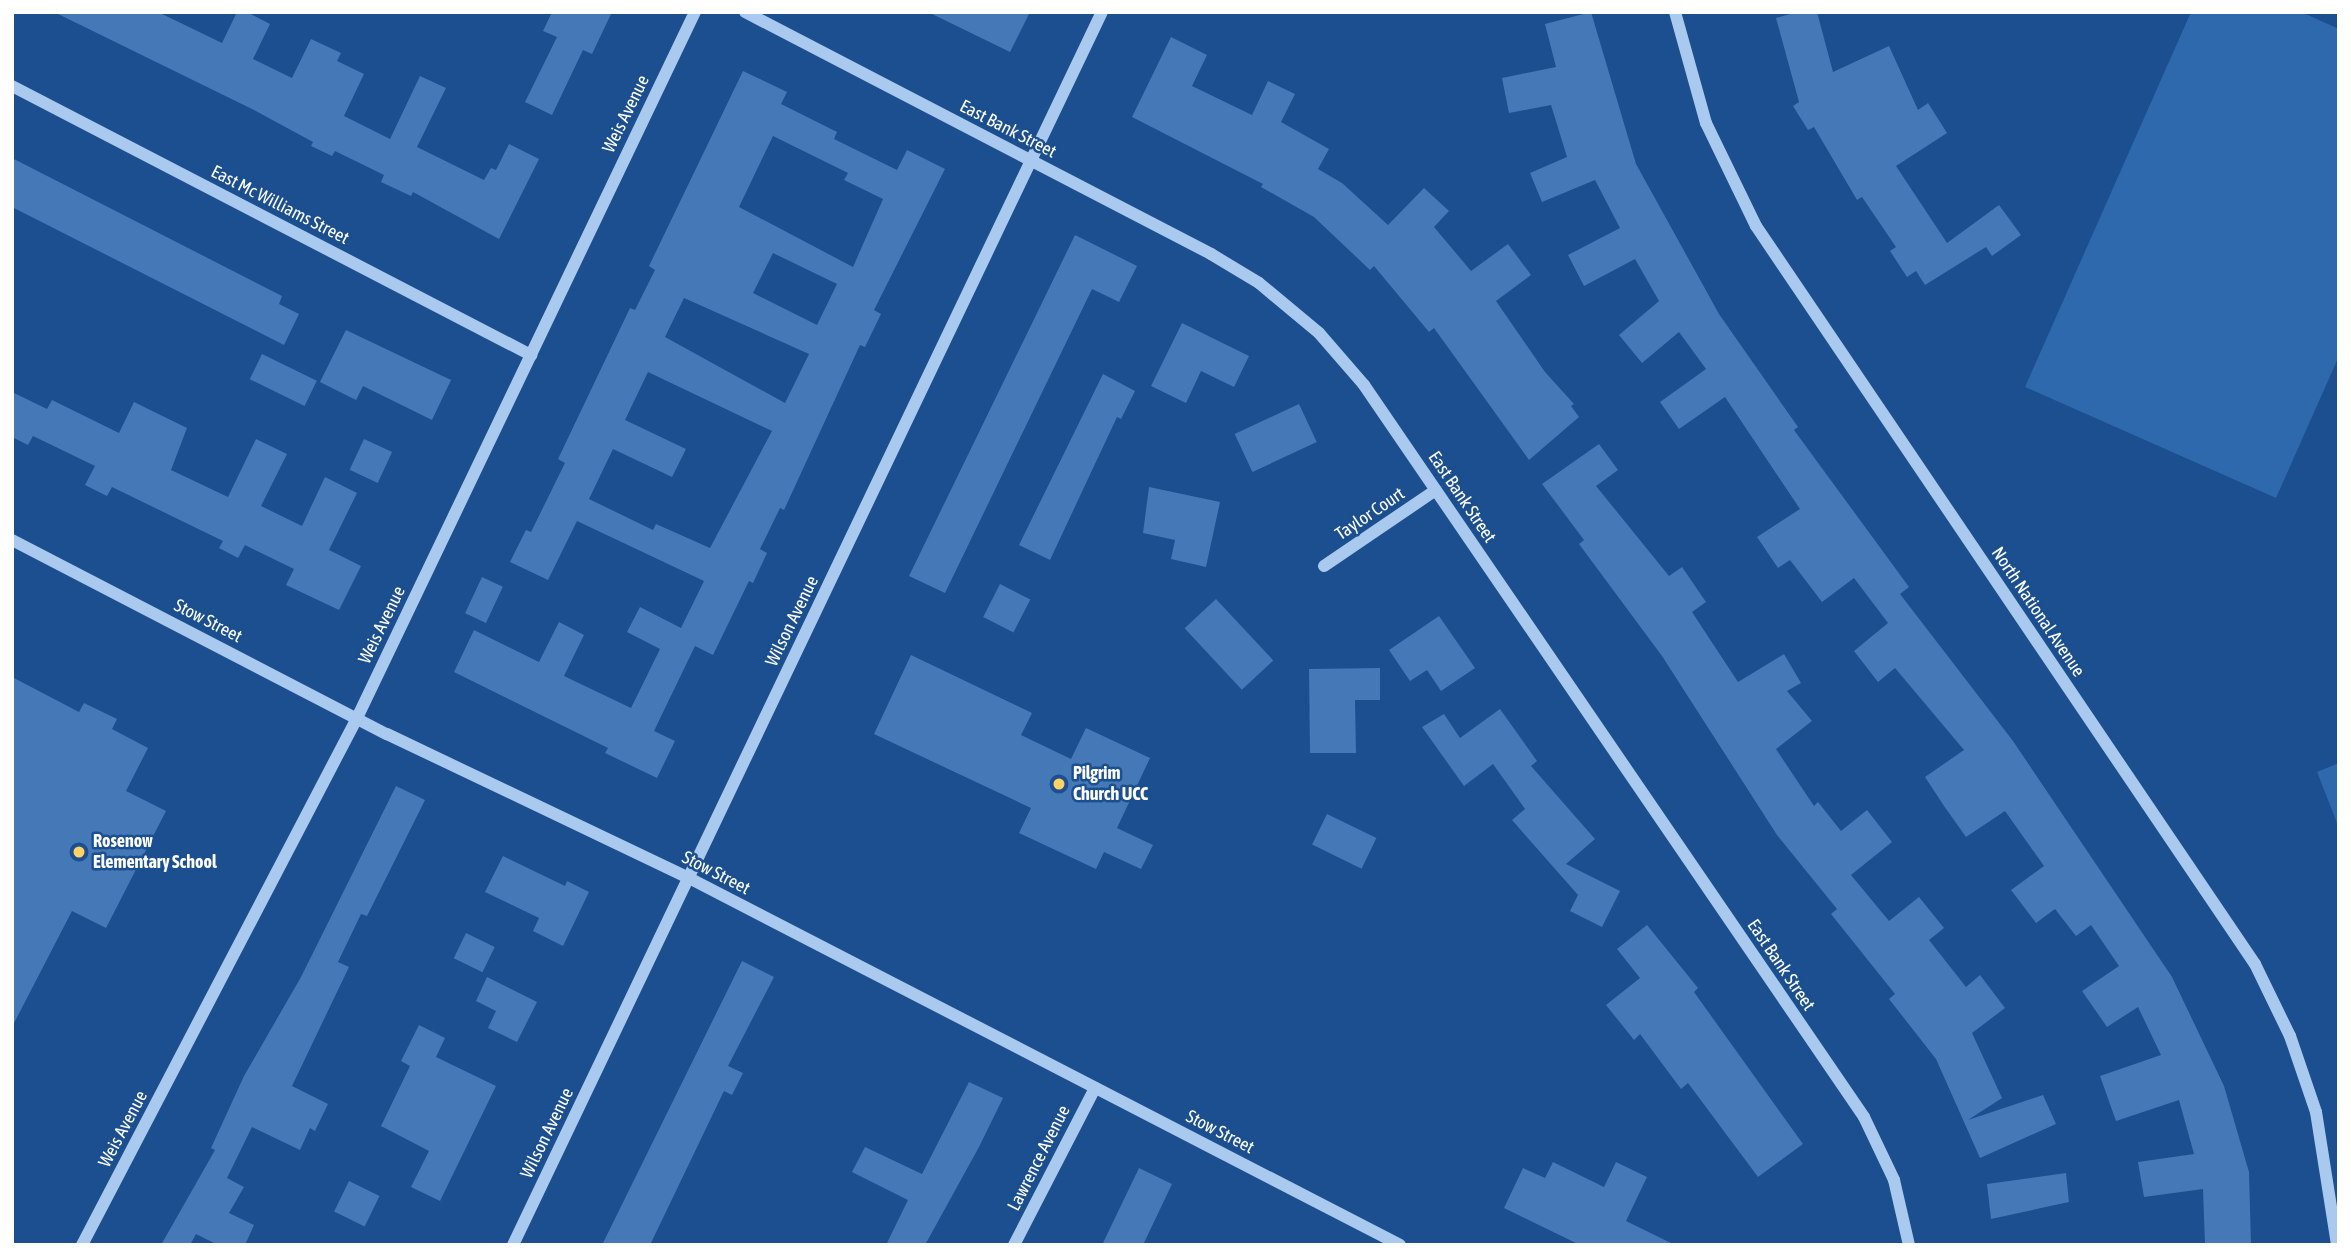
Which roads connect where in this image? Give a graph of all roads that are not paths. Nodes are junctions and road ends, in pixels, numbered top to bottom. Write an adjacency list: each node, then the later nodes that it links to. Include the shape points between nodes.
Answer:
1 (695, 12): 7 (street, Weis Avenue)
2 (745, 12): 6 (street, East Bank Street)
3 (1102, 12): 6 (street, Wilson Avenue)
4 (1675, 12): 19 (street, North National Avenue, via 1706,123 1756,226 2255,964 2285,1026 2316,1112)
5 (12, 86): 7 (street, East Mc Williams Street)
6 (1032, 161): 8 (street, East Bank Street, via 1226,262 1284,302 1345,361); 12 (street, Wilson Avenue)
7 (531, 355): 11 (street, Weis Avenue)
8 (1436, 490): 10 (street, Taylor Court); 18 (street, East Bank Street, via 1864,1117 1894,1180)
9 (12, 540): 11 (street, Stow Street)
10 (1324, 566)
11 (357, 718): 12 (street, Stow Street); 14 (street, Weis Avenue)
12 (689, 878): 13 (street, Stow Street); 15 (street, Wilson Avenue)
13 (1096, 1088): 16 (street, Lawrence Avenue); 17 (street, Stow Street)
14 (82, 1245)
15 (513, 1245)
16 (1014, 1245)
17 (1400, 1245)
18 (1909, 1245)
19 (2337, 1245)

